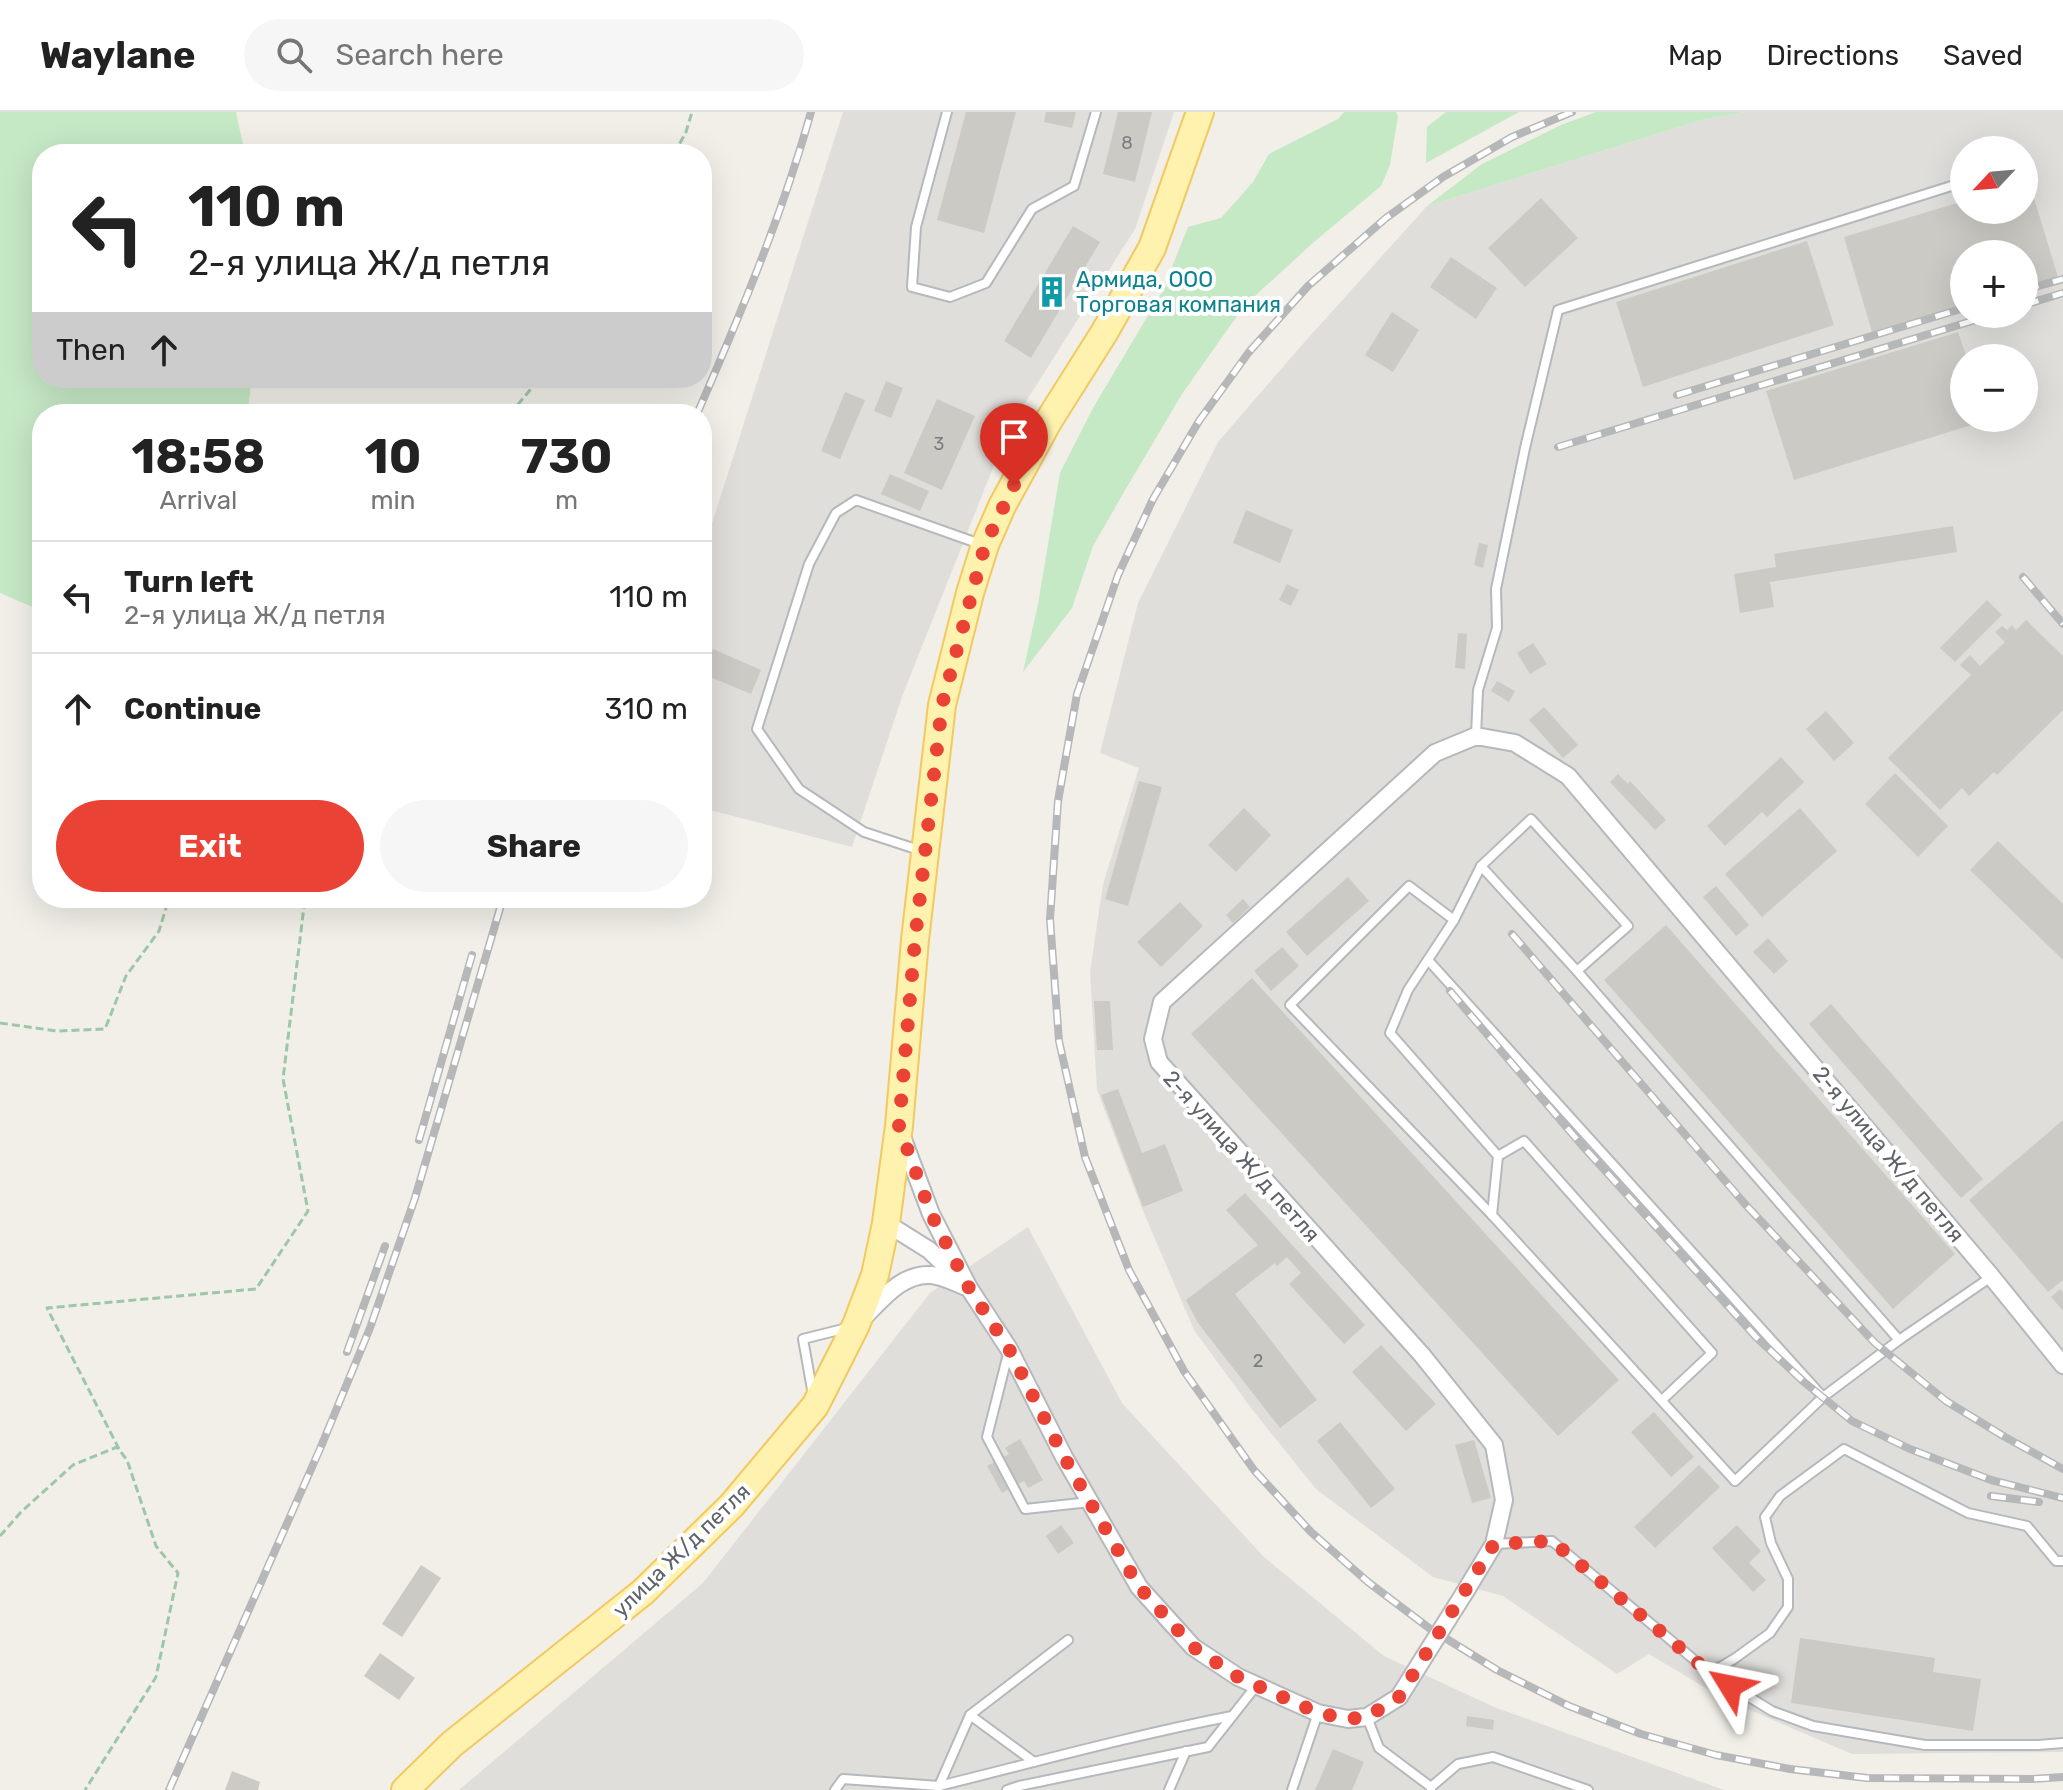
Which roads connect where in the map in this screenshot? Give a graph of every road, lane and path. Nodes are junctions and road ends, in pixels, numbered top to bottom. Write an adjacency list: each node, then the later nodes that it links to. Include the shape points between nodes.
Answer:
1 (692, 112): 5 (path)
2 (947, 112): 3 (lane, via 916,227 912,287 950,297 986,283 1032,209 1074,186)
3 (1096, 112)
4 (1200, 112): 9 (main road, улица Ж/д петля, via 1152,248 1049,420)
5 (679, 144)
6 (1950, 186): 10 (lane, via 1558,310 1496,589 1497,628 1478,690)
7 (532, 388): 8 (path)
8 (518, 404)
9 (985, 545): 11 (main road, улица Ж/д петля, via 942,705); 11 (lane, via 856,500 836,513 809,564 757,729 799,789 864,832)
10 (1476, 736): 23 (street, 2-я улица Ж/д петля, via 1515,743 1568,776); 35 (street, 2-я улица Ж/д петля, via 1435,753 1162,1002 1153,1039 1159,1062 1422,1355 1494,1445 1504,1500)
11 (925, 852): 19 (main road, улица Ж/д петля)
12 (1481, 866): 15 (lane); 17 (lane); 17 (lane, via 1531,819 1628,926)
13 (166, 908): 18 (path, via 159,931 126,976 105,1029 57,1031)
14 (304, 908): 32 (path, via 283,1079 308,1211 256,1289 47,1308)
15 (1454, 920): 16 (lane); 21 (lane, via 1409,886 1290,1005)
16 (1428, 960): 20 (lane, via 1390,1033); 29 (lane)
17 (1577, 971): 26 (lane)
18 (0, 1023)
19 (899, 1126): 22 (main road, улица Ж/д петля); 24 (street, via 931,1214)
20 (1498, 1156): 21 (lane); 30 (lane, via 1524,1141 1712,1353)
21 (1492, 1215): 30 (lane)
22 (886, 1223): 24 (street, via 929,1250); 25 (main road, улица Ж/д петля, via 875,1275)
23 (1991, 1276): 26 (lane); 28 (street, 2-я улица Ж/д петля)
24 (969, 1288): 25 (street, via 931,1275 909,1279); 27 (street)
25 (856, 1325): 31 (main road, улица Ж/д петля); 31 (lane, via 803,1339)
26 (1899, 1340): 29 (lane)
27 (1009, 1349): 33 (street); 33 (lane, via 987,1437 1025,1509)
28 (2063, 1365)
29 (1823, 1397): 30 (lane, via 1735,1481)
30 (1662, 1400)
31 (815, 1406): 50 (main road, улица Ж/д петля, via 732,1505 643,1592 452,1744)
32 (119, 1449): 34 (path, via 73,1465); 49 (path, via 156,1546 178,1573 156,1677)
33 (1090, 1502): 39 (street, via 1139,1587 1193,1647)
34 (0, 1536)
35 (1494, 1544): 38 (lane, via 1552,1541); 43 (street, 2-я улица Ж/д петля, bridge, via 1399,1697)
36 (2063, 1561): 38 (lane, via 2056,1561 2027,1526 1968,1513 1844,1449 1780,1496 1765,1517 1788,1579 1788,1607 1770,1633)
37 (1068, 1640): 41 (lane)
38 (1710, 1673): 44 (lane, via 1772,1711 1813,1726 1925,1745)
39 (1256, 1686): 40 (street); 42 (lane)
40 (1318, 1713): 43 (street); 54 (lane)
41 (970, 1715): 46 (lane); 47 (lane)
42 (1232, 1716): 45 (lane, via 1208,1747); 46 (lane)
43 (1367, 1717): 48 (lane, via 1379,1748)
44 (2063, 1743)
45 (1186, 1751): 52 (lane); 53 (lane)
46 (1034, 1762): 47 (lane)
47 (938, 1788): 51 (lane, via 843,1779)
48 (1431, 1788): 55 (lane, via 1458,1764 1493,1757)
49 (85, 1790)
50 (405, 1790)
51 (835, 1790)
52 (1007, 1790)
53 (1169, 1790)
54 (1292, 1790)
55 (1588, 1790)

